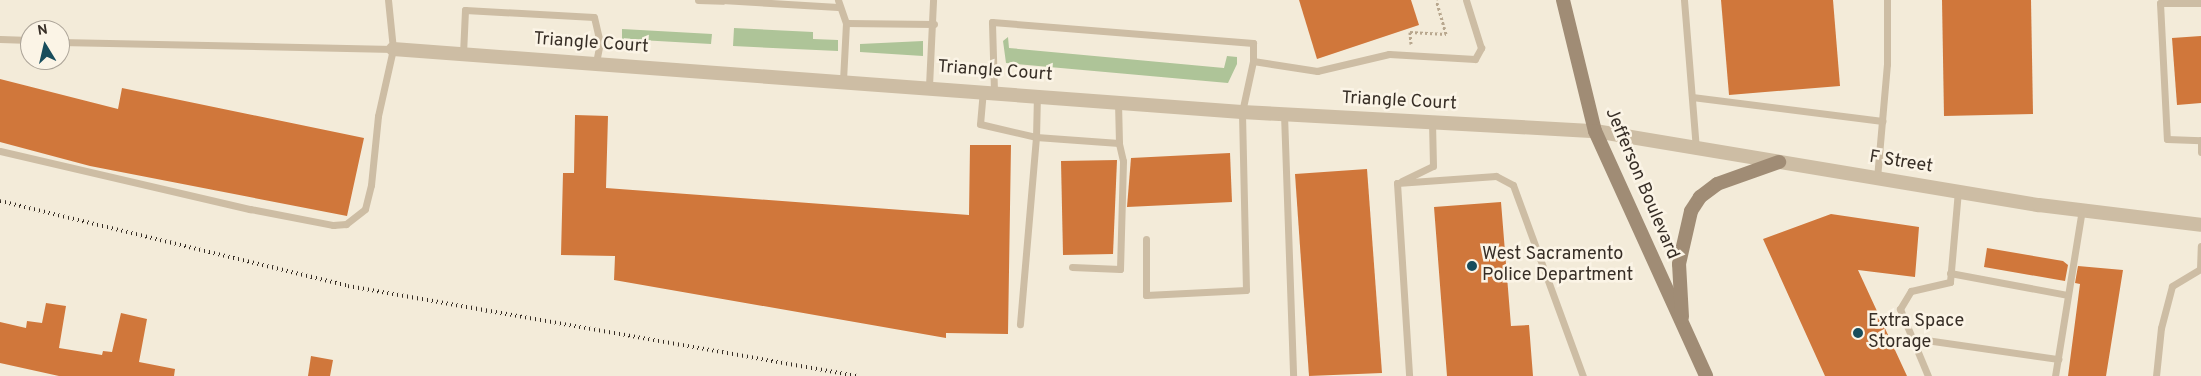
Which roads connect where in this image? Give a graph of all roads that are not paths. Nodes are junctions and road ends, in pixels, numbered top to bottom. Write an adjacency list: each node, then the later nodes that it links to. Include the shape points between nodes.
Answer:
1 (388, 0): 16 (lane)
2 (698, 0): 3 (lane)
3 (722, 0): 10 (lane)
4 (933, 0): 12 (lane)
5 (1466, 0): 18 (lane, via 1481,48 1475,59 1389,54 1317,71)
6 (1563, 0): 30 (main road, Jefferson Boulevard)
7 (1684, 0): 24 (lane)
8 (1887, 0): 28 (lane)
9 (2201, 3): 32 (lane, via 2160,3 2167,139)
10 (838, 4): 11 (lane)
11 (846, 23): 12 (lane); 20 (lane)
12 (934, 24): 21 (lane)
13 (0, 39): 14 (lane)
14 (20, 40)
15 (70, 42): 16 (lane)
16 (393, 49): 17 (street, Triangle Court); 35 (lane, via 378,116 368,200 359,217 346,224 333,225 250,209)
17 (463, 54): 19 (street, Triangle Court); 19 (lane, via 466,10 594,17 600,42)
18 (1252, 61): 22 (lane, via 1253,43 992,22); 26 (lane)
19 (596, 62): 20 (street, Triangle Court)
20 (843, 80): 21 (street, Triangle Court)
21 (929, 86): 22 (street, Triangle Court)
22 (989, 90): 23 (street, Triangle Court); 31 (lane, via 980,124)
23 (1037, 94): 25 (street, Triangle Court); 31 (lane)
24 (1692, 98): 28 (lane); 34 (lane)
25 (1118, 101): 26 (street, Triangle Court); 33 (lane)
26 (1242, 112): 27 (street, Triangle Court); 43 (lane, via 1246,290 1146,295)
27 (1284, 114): 29 (street, Triangle Court); 52 (lane)
28 (1882, 121): 38 (lane)
29 (1432, 123): 30 (street, Triangle Court); 39 (lane, via 1432,166)
30 (1595, 131): 34 (street, F Street); 49 (main road, Jefferson Boulevard)
31 (1036, 137): 33 (lane); 48 (lane)
32 (2201, 140): 36 (lane)
33 (1119, 143): 45 (lane, via 1123,161 1120,269)
34 (1696, 148): 37 (street, F Street)
35 (0, 150)
36 (2201, 152)
37 (1779, 162): 38 (street, F Street); 49 (main road, via 1717,184 1700,196 1691,211 1679,264)
38 (1877, 178): 40 (street, F Street)
39 (1398, 183): 53 (lane); 54 (lane, via 1496,176 1514,186)
40 (1958, 191): 41 (street, F Street); 46 (lane)
41 (2082, 210): 42 (street, F Street); 47 (lane)
42 (2201, 225)
43 (1146, 239)
44 (2201, 246): 58 (lane, via 2200,268 2172,286 2161,328)
45 (1072, 267)
46 (1950, 273): 47 (lane); 50 (lane, via 1950,282 1911,291 1900,310)
47 (2067, 295): 51 (lane)
48 (1020, 324)
49 (1683, 325): 55 (main road, Jefferson Boulevard)
50 (1912, 338): 51 (lane); 56 (lane)
51 (2058, 359): 57 (lane)
52 (1293, 376)
53 (1409, 376)
54 (1583, 376)
55 (1706, 376)
56 (1928, 376)
57 (2055, 376)
58 (2156, 376)

